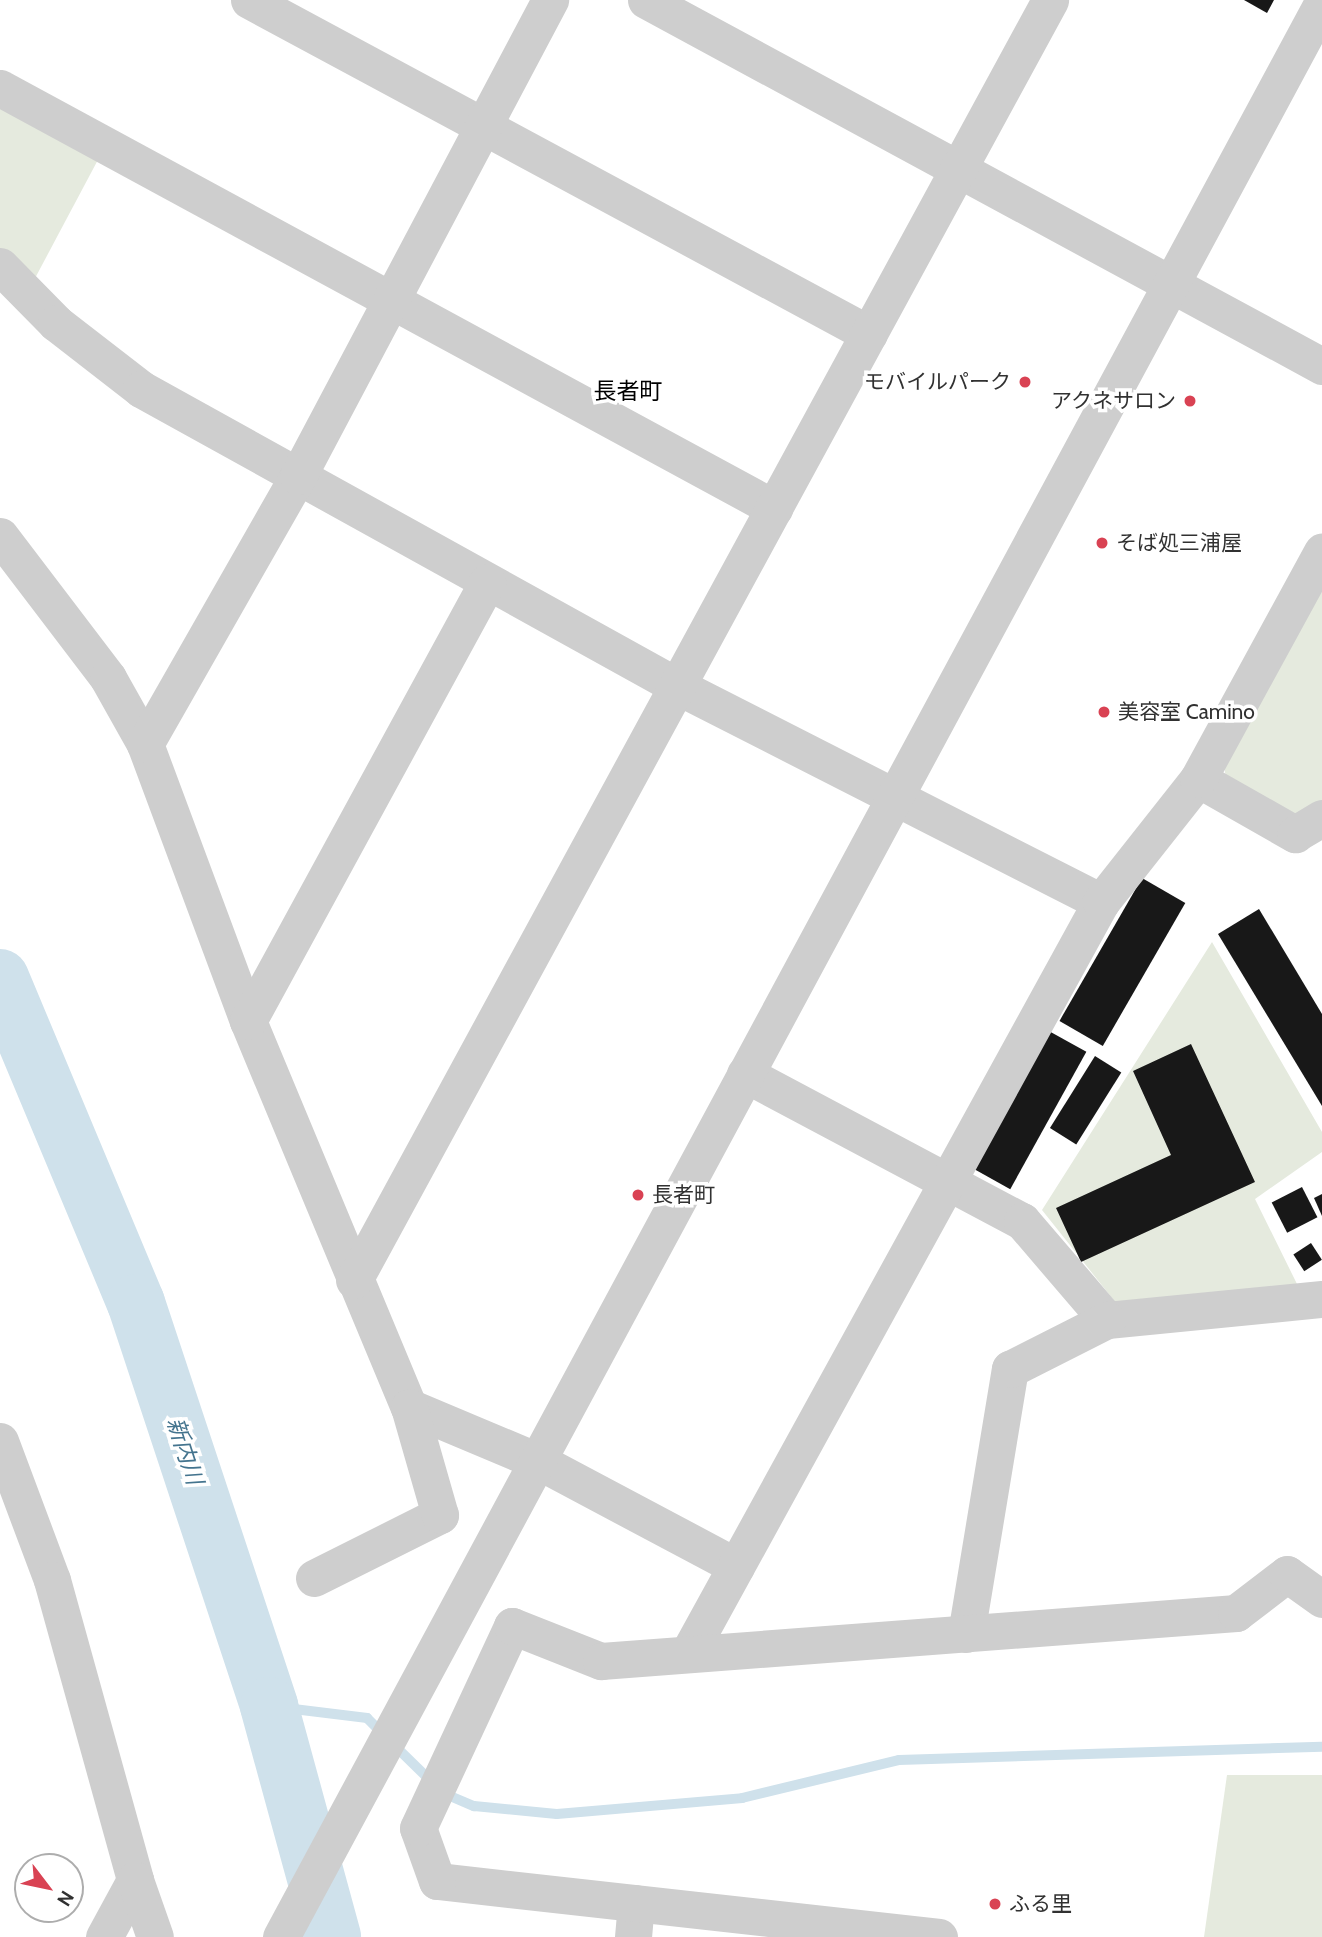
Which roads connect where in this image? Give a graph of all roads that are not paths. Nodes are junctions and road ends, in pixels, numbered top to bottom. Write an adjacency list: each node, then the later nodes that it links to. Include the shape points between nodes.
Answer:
1 (249, 0): 7 (street)
2 (550, 0): 7 (street)
3 (646, 0): 8 (street)
4 (1041, 3): 8 (street)
5 (1322, 4): 10 (street)
6 (0, 88): 11 (street)
7 (483, 128): 11 (street); 12 (street)
8 (959, 168): 10 (street); 12 (street)
9 (0, 266): 14 (street, via 56,323 141,389)
10 (1172, 284): 13 (street); 22 (street)
11 (391, 302): 14 (street); 15 (street)
12 (869, 334): 15 (street)
13 (1322, 366)
14 (298, 476): 18 (street); 20 (street)
15 (774, 508): 19 (street)
16 (0, 536): 20 (street, via 108,678)
17 (1322, 552): 21 (street)
18 (487, 582): 19 (street); 25 (street)
19 (677, 687): 22 (street); 28 (street)
20 (145, 744): 25 (street)
21 (1198, 779): 23 (street, via 1295,834); 24 (street)
22 (895, 796): 24 (street); 26 (street)
23 (1322, 818)
24 (1101, 902): 27 (street)
25 (248, 1021): 28 (street)
26 (745, 1074): 27 (street); 33 (street)
27 (947, 1182): 30 (street, via 1022,1221); 34 (street)
28 (354, 1280): 31 (street)
29 (1322, 1299): 30 (street)
30 (1107, 1320): 37 (street, via 1010,1369)
31 (409, 1407): 33 (street); 35 (street, via 440,1515)
32 (0, 1441): 39 (street, via 52,1580)
33 (540, 1462): 34 (street); 44 (street)
34 (736, 1566): 38 (street)
35 (314, 1578)
36 (1322, 1599): 37 (street, via 1287,1574 1237,1613)
37 (965, 1634): 38 (street)
38 (689, 1652): 40 (street, via 601,1661 512,1626 418,1828 437,1881)
39 (135, 1880): 42 (street); 43 (street)
40 (634, 1920): 41 (street)
41 (863, 1933): 45 (street)
42 (104, 1937)
43 (155, 1937)
44 (281, 1937)
45 (939, 1937)

